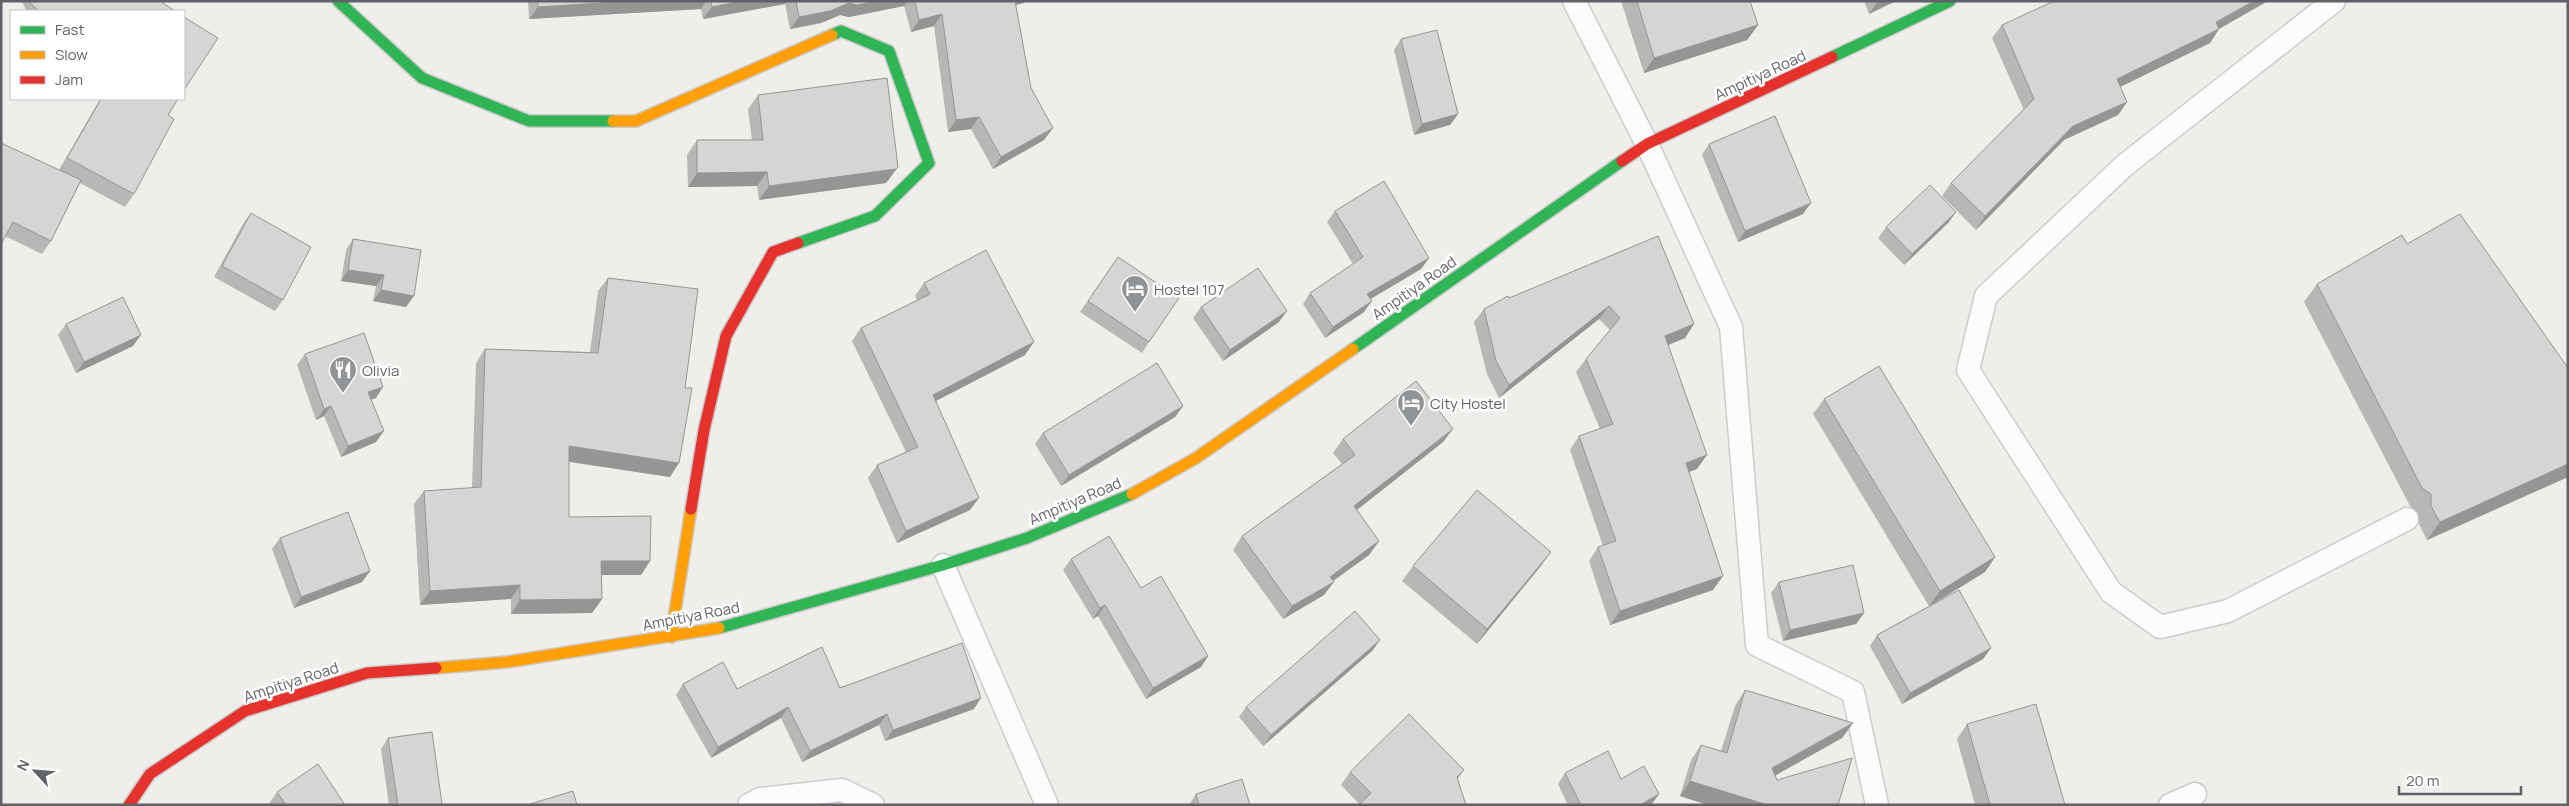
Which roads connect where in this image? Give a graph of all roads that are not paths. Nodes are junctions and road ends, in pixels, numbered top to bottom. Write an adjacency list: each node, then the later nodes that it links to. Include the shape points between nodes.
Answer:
1 (338, 1): 8 (main road, via 422,78 529,122 636,121 841,31 889,51 929,163 875,216 772,252 726,336 704,430)
2 (1574, 1): 5 (lane)
3 (1950, 1): 5 (main road, Ampitiya Road)
4 (2334, 1): 6 (lane, via 2124,164 1986,296 1968,370 2111,592 2160,628 2228,611)
5 (1647, 144): 7 (main road, Ampitiya Road, via 1196,458 1122,499 1027,538); 14 (lane, via 1731,327 1757,645 1853,692)
6 (2407, 519)
7 (943, 565): 8 (main road, Ampitiya Road, via 723,627); 13 (lane)
8 (671, 637): 10 (main road, Ampitiya Road, via 507,662 367,672 246,711 150,774)
9 (2195, 794): 15 (lane)
10 (129, 805)
11 (749, 805): 12 (lane, via 760,799 842,790)
12 (873, 805)
13 (1047, 805)
14 (1877, 805)
15 (2170, 805)

